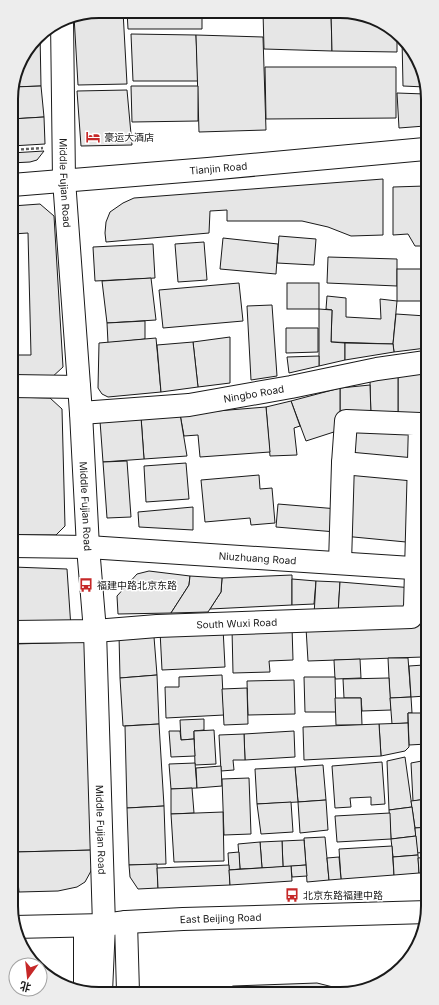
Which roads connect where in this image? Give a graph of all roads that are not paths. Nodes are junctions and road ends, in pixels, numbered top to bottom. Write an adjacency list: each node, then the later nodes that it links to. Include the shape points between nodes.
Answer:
1 (62, 27): 3 (street, Middle Fujian Road)
2 (421, 149): 3 (street, Tianjin Road, via 208,170)
3 (64, 180): 4 (street, Tianjin Road); 7 (street, Middle Fujian Road)
4 (18, 184)
5 (421, 363): 8 (street, Ningbo Road, via 189,405)
6 (18, 386): 7 (street)
7 (79, 387): 8 (street, Middle Fujian Road)
8 (81, 413): 13 (street, Middle Fujian Road)
9 (343, 463): 10 (street); 10 (street, via 346,421 420,424); 14 (street)
10 (419, 470): 11 (street)
11 (421, 536)
12 (18, 546): 13 (street)
13 (88, 547): 14 (street, Niuzhuang Road); 17 (street, Middle Fujian Road)
14 (340, 563): 15 (street, Niuzhuang Road)
15 (421, 569)
16 (421, 574): 17 (street, South Wuxi Road, via 411,617 157,626)
17 (95, 631): 18 (street, South Wuxi Road); 20 (street, Middle Fujian Road)
18 (18, 632)
19 (421, 912): 22 (street, East Beijing Road, via 183,919)
20 (95, 925): 21 (street, East Beijing Road); 22 (street, East Beijing Road); 23 (street, Middle Fujian Road); 24 (street, Middle Fujian Road)
21 (21, 928)
22 (126, 928): 25 (street)
23 (86, 986)
24 (101, 987)
25 (128, 987)

